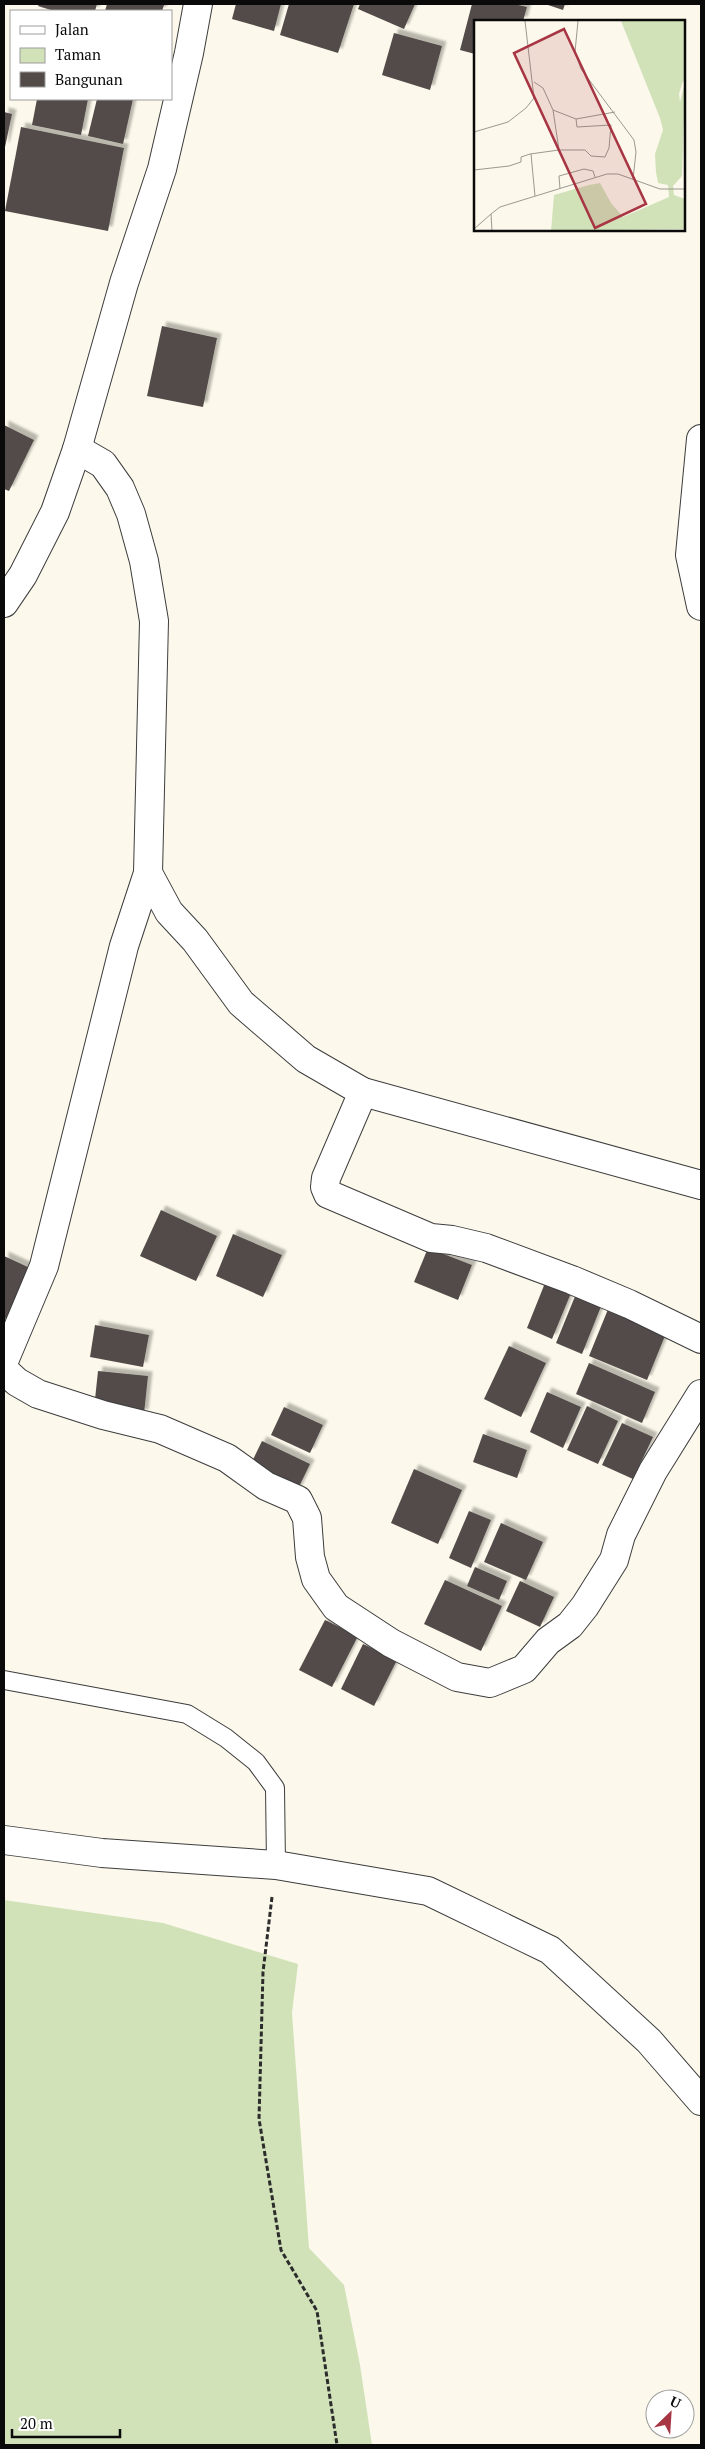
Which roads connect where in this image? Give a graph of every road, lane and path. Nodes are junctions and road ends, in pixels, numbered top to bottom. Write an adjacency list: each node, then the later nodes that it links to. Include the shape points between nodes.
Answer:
1 (198, 4): 3 (street, via 162,169 124,283)
2 (701, 439): 5 (street, via 690,554)
3 (77, 449): 4 (street, via 55,512 23,575); 6 (street, via 103,464 120,488 131,514 154,621)
4 (4, 603)
5 (701, 606)
6 (148, 873): 7 (street, via 170,912 241,1003 306,1059); 10 (street, via 124,946 44,1266)
7 (363, 1092): 8 (street); 9 (street, via 326,1178 328,1194 431,1238 486,1248 572,1280)
8 (701, 1185)
9 (701, 1339)
10 (4, 1361)
11 (4, 1370): 12 (street, via 38,1394 103,1415 160,1428 227,1458 266,1486 298,1500 307,1518 310,1557 316,1579 336,1606 391,1643 457,1677 490,1683 524,1669 548,1641 570,1626 585,1606 614,1560 621,1535 653,1470)
12 (701, 1394)
13 (4, 1680): 15 (lane, via 188,1714 226,1738 256,1762 275,1788)
14 (4, 1840): 15 (street, via 102,1853)
15 (276, 1865): 16 (street, via 428,1891 550,1950); 17 (path, via 263,1972 259,2119 280,2250 317,2311)
16 (699, 2092)
17 (337, 2445)

